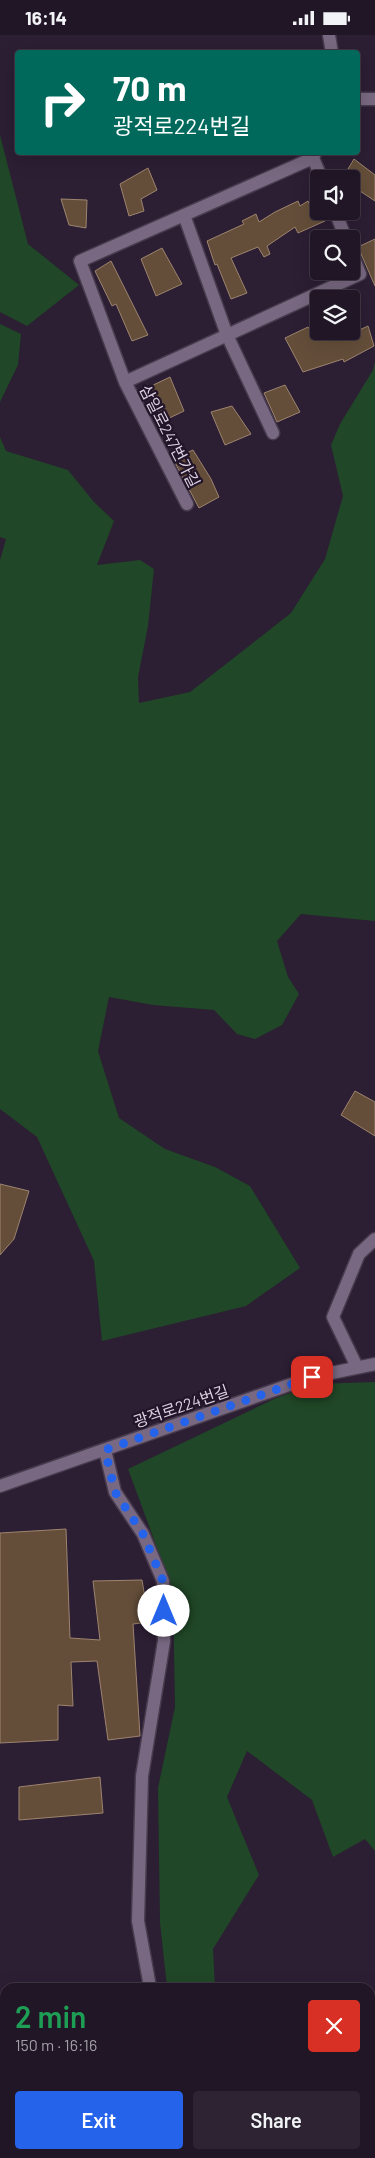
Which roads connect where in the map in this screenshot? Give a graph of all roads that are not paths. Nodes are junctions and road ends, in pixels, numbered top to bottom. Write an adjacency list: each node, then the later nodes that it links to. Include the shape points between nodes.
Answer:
1 (329, 35): 2 (street)
2 (332, 50)
3 (360, 99): 4 (street)
4 (375, 99)
5 (314, 155): 6 (street, 삼일로247번가길); 7 (street, 삼일로247번가길)
6 (319, 170)
7 (184, 215): 9 (street); 10 (street, 삼일로247번가길, via 80,261)
8 (347, 280): 9 (street, 삼일로247번가길)
9 (227, 335): 10 (street, 삼일로247번가길); 11 (street)
10 (125, 382): 12 (street, 삼일로247번가길)
11 (273, 433)
12 (187, 504)
13 (375, 1239): 15 (street, via 359,1254 333,1317)
14 (375, 1364): 15 (street, 광적로224번길)
15 (357, 1367): 16 (street, 광적로224번길, via 312,1377)
16 (105, 1450): 17 (street, 광적로224번길); 18 (street, via 115,1492 143,1534 163,1581 164,1641 142,1776 138,1921)
17 (0, 1486)
18 (149, 1983)

